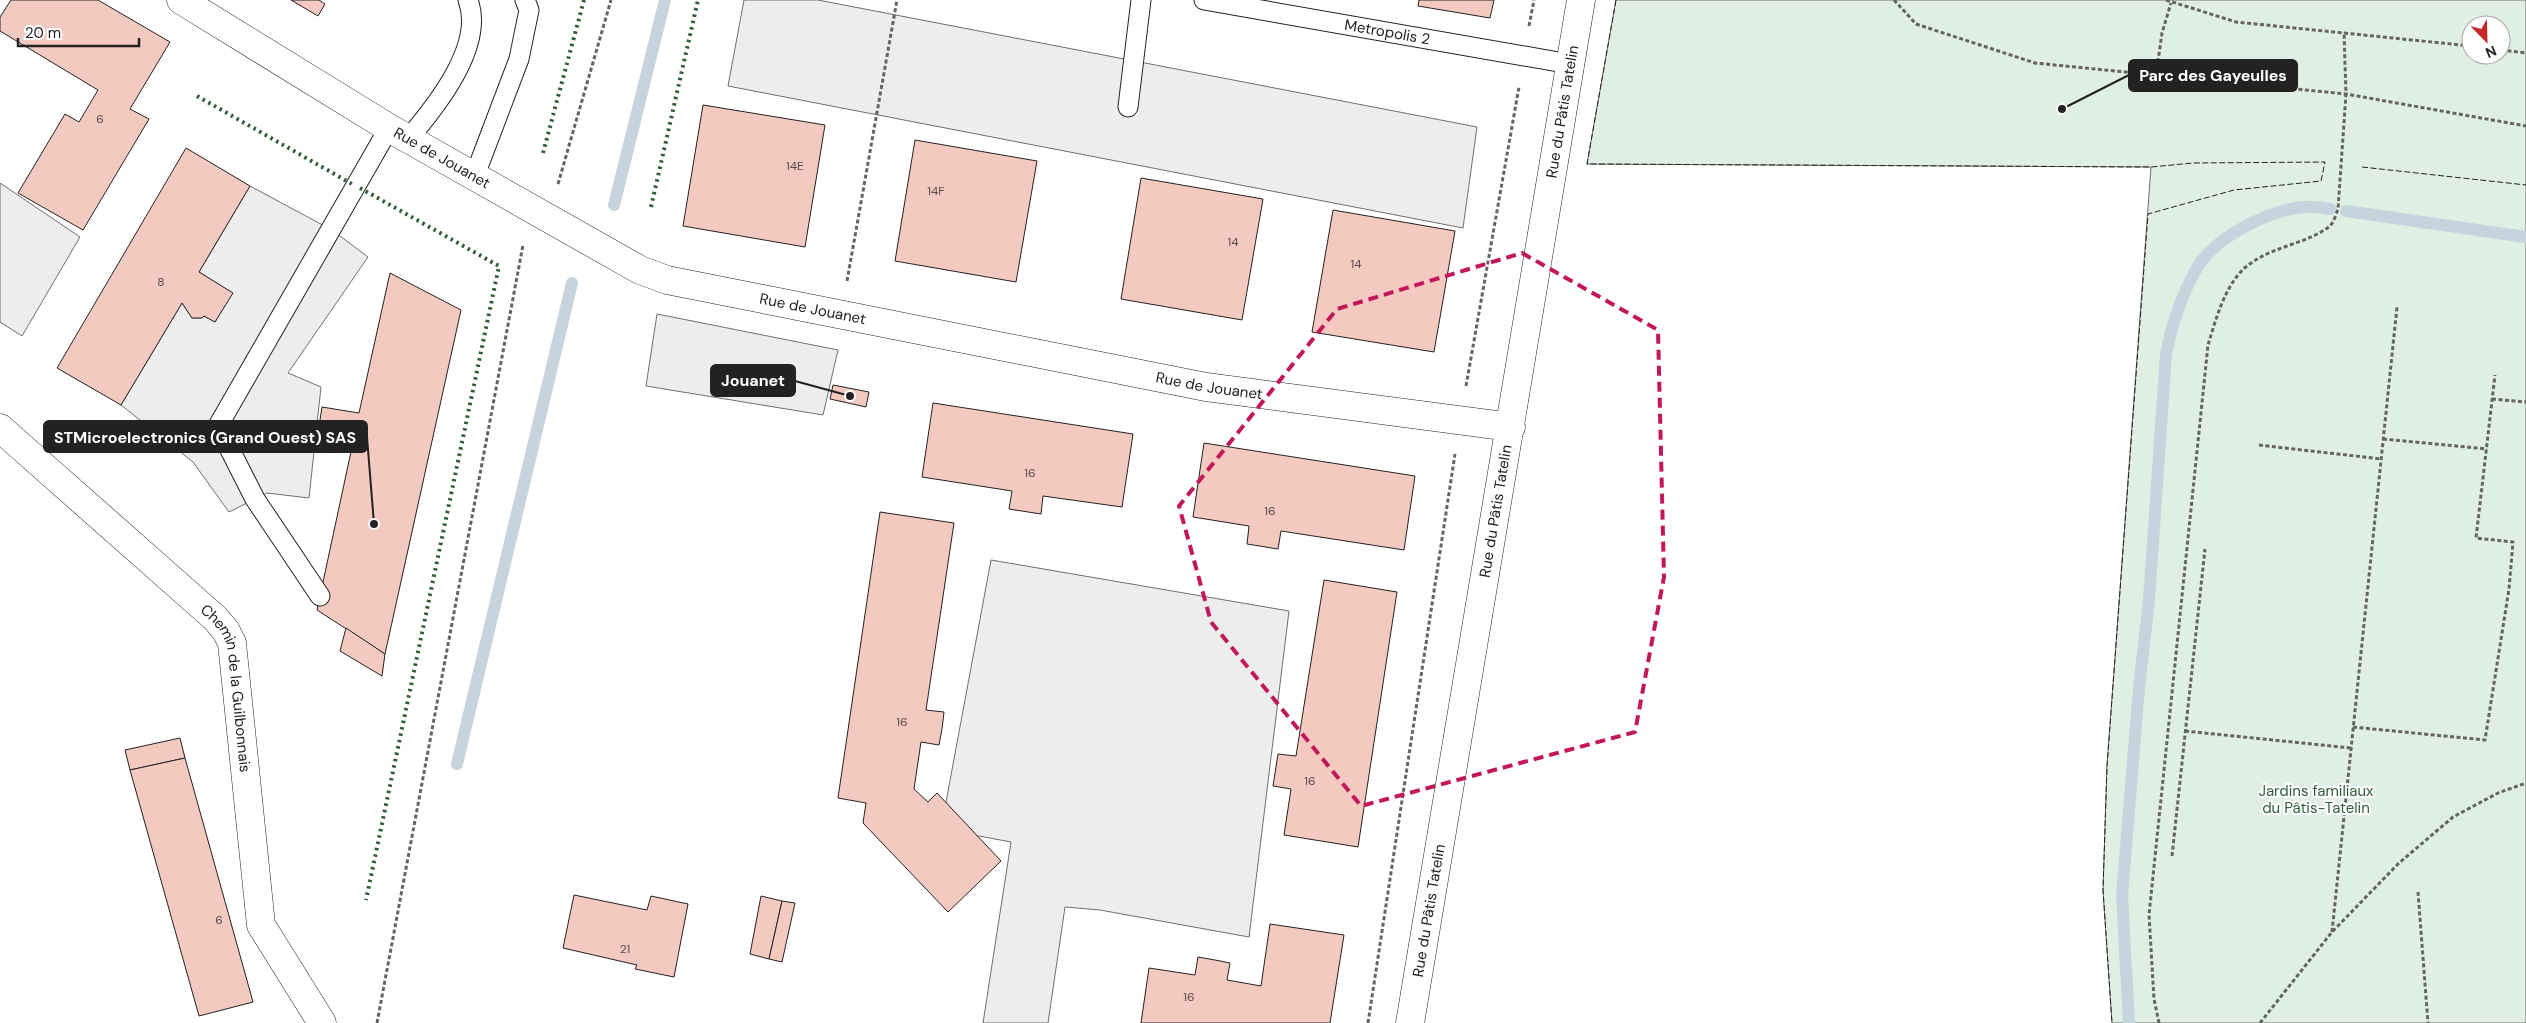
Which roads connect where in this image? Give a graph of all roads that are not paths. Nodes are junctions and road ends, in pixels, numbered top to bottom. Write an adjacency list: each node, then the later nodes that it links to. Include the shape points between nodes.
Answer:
1 (181, 0): 9 (street, Rue de Jouanet)
2 (468, 0): 9 (lane, via 473,13 472,32 448,89)
3 (525, 0): 10 (lane, via 529,10 520,59)
4 (1141, 0): 8 (lane)
5 (1204, 0): 7 (lane, Metropolis 2)
6 (1581, 0): 7 (street, Rue du Pâtis Tatelin)
7 (1570, 64): 11 (street, Rue du Pâtis Tatelin)
8 (1128, 107)
9 (399, 133): 10 (street, Rue de Jouanet); 13 (lane, via 218,426 255,499)
10 (475, 176): 11 (street, Rue de Jouanet, via 640,270 667,280 1206,388)
11 (1511, 427): 15 (street, Rue du Pâtis Tatelin)
12 (0, 428): 14 (street, Chemin de la Guilbonnais, via 226,631 232,643 261,925)
13 (320, 596)
14 (322, 1023)
15 (1410, 1023)

